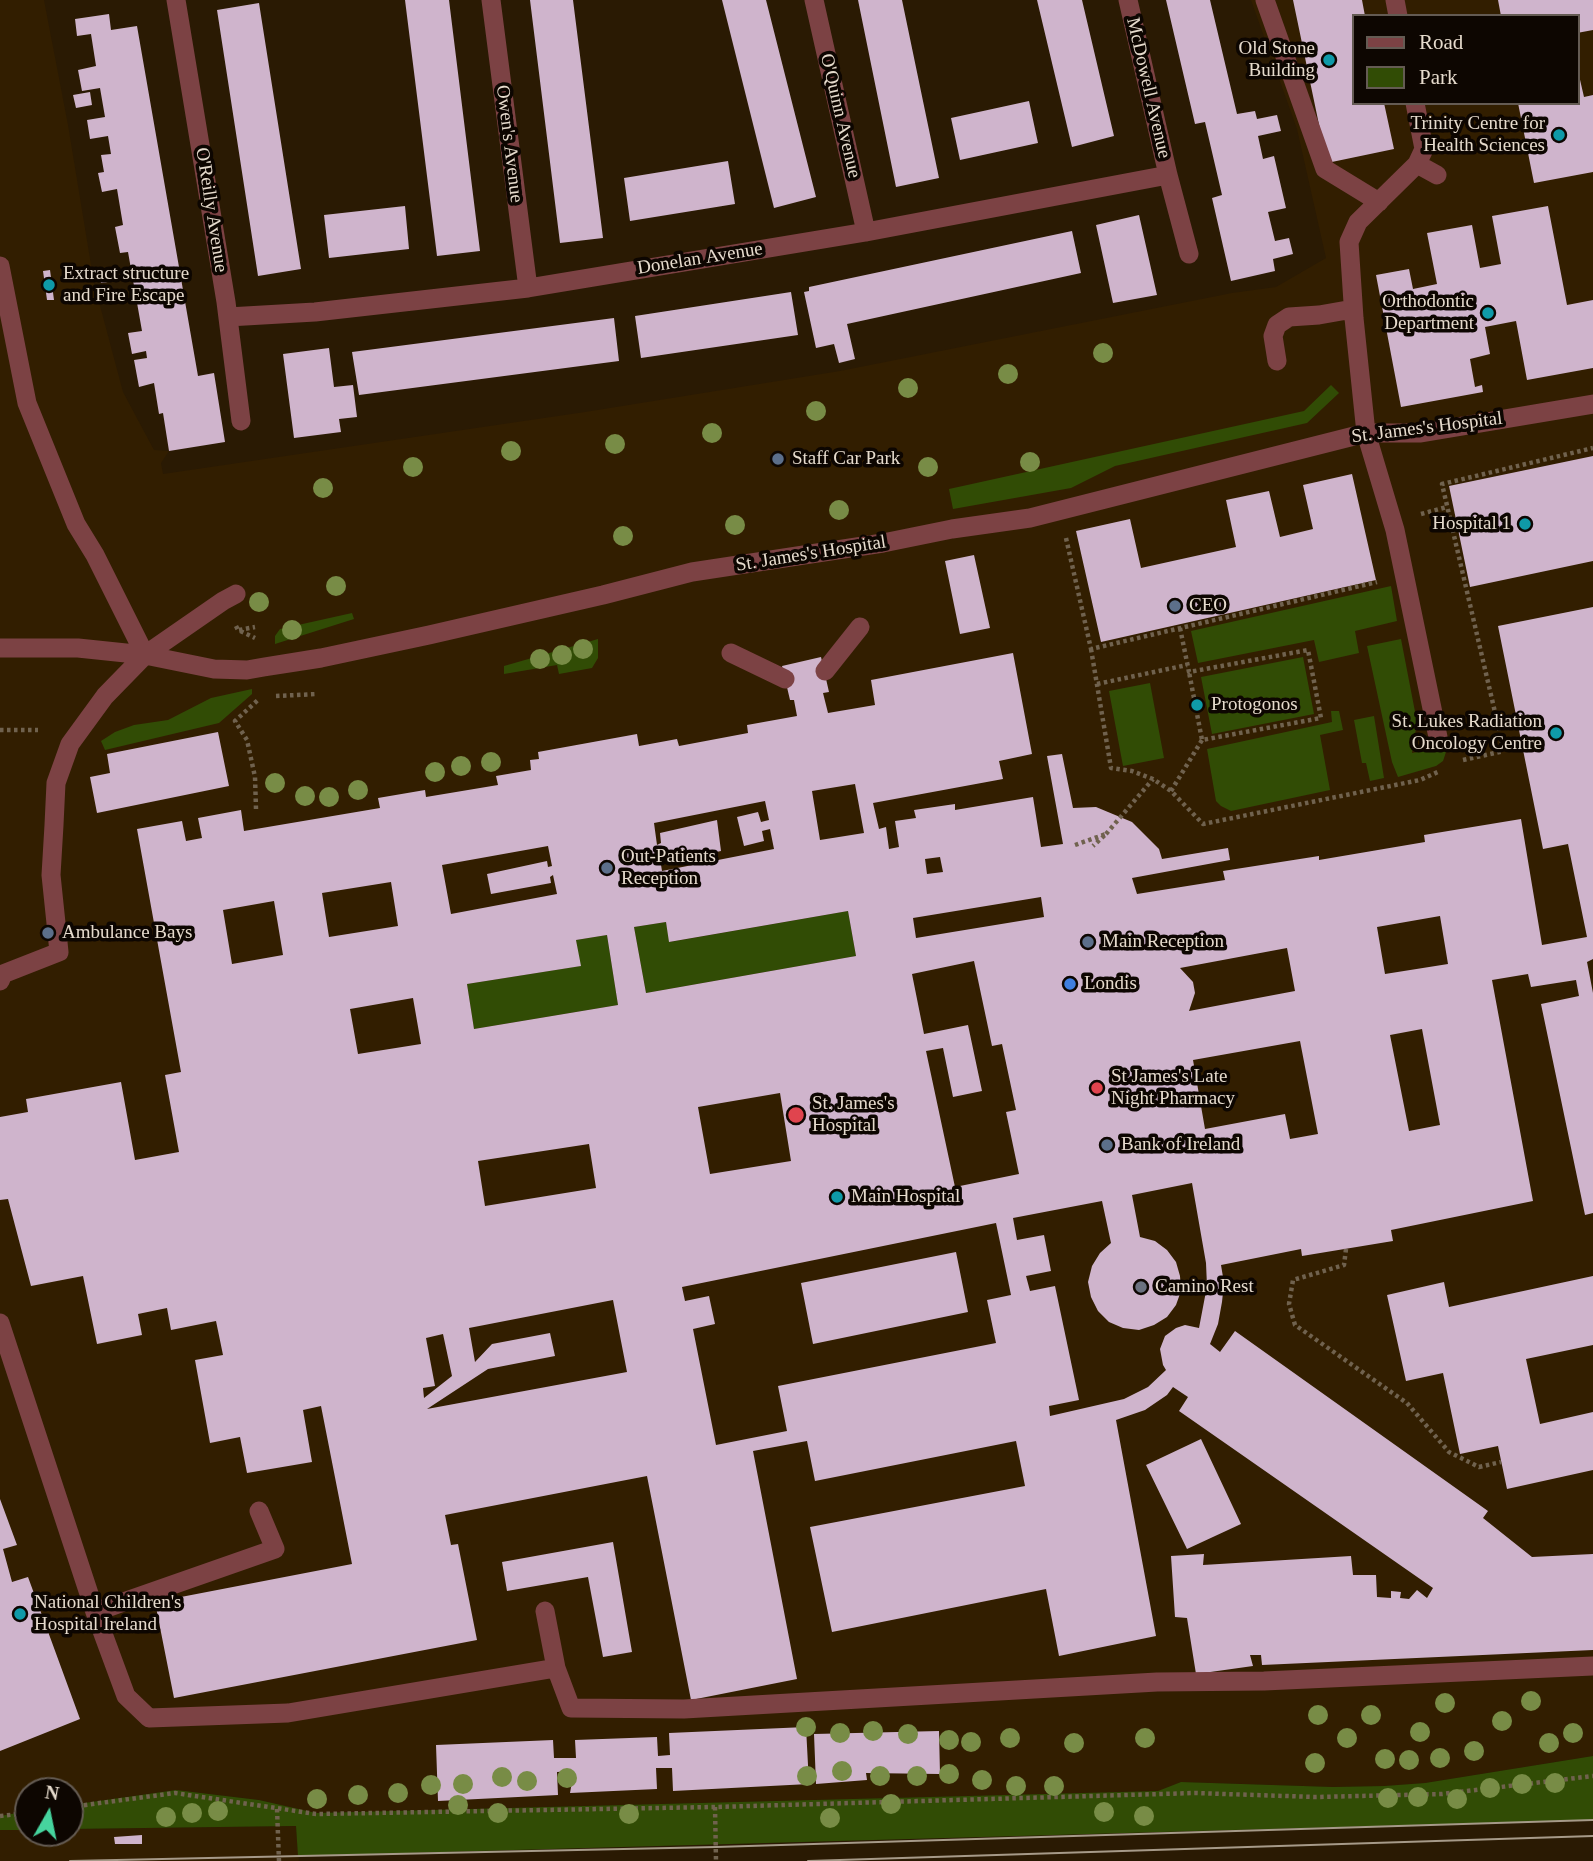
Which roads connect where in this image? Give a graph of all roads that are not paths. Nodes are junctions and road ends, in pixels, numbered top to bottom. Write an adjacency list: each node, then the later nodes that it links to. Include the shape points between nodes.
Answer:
1 (176, 0): 16 (street, O'Reilly Avenue)
2 (491, 0): 14 (street, Owen's Avenue)
3 (814, 0): 11 (street, O'Quinn Avenue)
4 (1128, 0): 8 (street, McDowell Avenue)
5 (1265, 0): 10 (street, via 1325,169)
6 (1415, 105): 7 (street, via 1424,149)
7 (1417, 164): 9 (street); 10 (street)
8 (1168, 175): 11 (street, Donelan Avenue); 12 (street, McDowell Avenue)
9 (1437, 175)
10 (1379, 202): 15 (street, via 1358,222 1349,242)
11 (866, 232): 14 (street, Donelan Avenue)
12 (1189, 254)
13 (0, 266): 25 (street, via 27,403 76,524)
14 (528, 288): 16 (street, Donelan Avenue)
15 (1353, 309): 17 (street, via 1289,317 1273,336); 20 (street)
16 (228, 317): 19 (street, O'Reilly Avenue)
17 (1277, 361)
18 (1593, 404): 20 (street, St. James's Hospital, via 1421,433)
19 (241, 421)
20 (1366, 433): 25 (street, St. James's Hospital, via 1059,511 883,544 692,572 429,635 275,666 214,669); 28 (street, via 1395,530)
21 (236, 594): 25 (street)
22 (860, 627): 26 (street)
23 (0, 648): 25 (street, St. James's Hospital, via 78,648)
24 (731, 653): 27 (street)
25 (145, 655): 29 (street, via 105,696 70,744 56,783 51,875 60,952 3,974)
26 (825, 671)
27 (785, 680)
28 (1439, 742)
29 (0, 981)
30 (0, 1323): 33 (street)
31 (259, 1511): 33 (street, via 275,1549)
32 (545, 1611): 35 (street)
33 (94, 1612): 35 (street, via 126,1696 149,1718 288,1713)
34 (1593, 1666): 35 (street, via 1157,1682 684,1709 571,1708)
35 (556, 1668)

